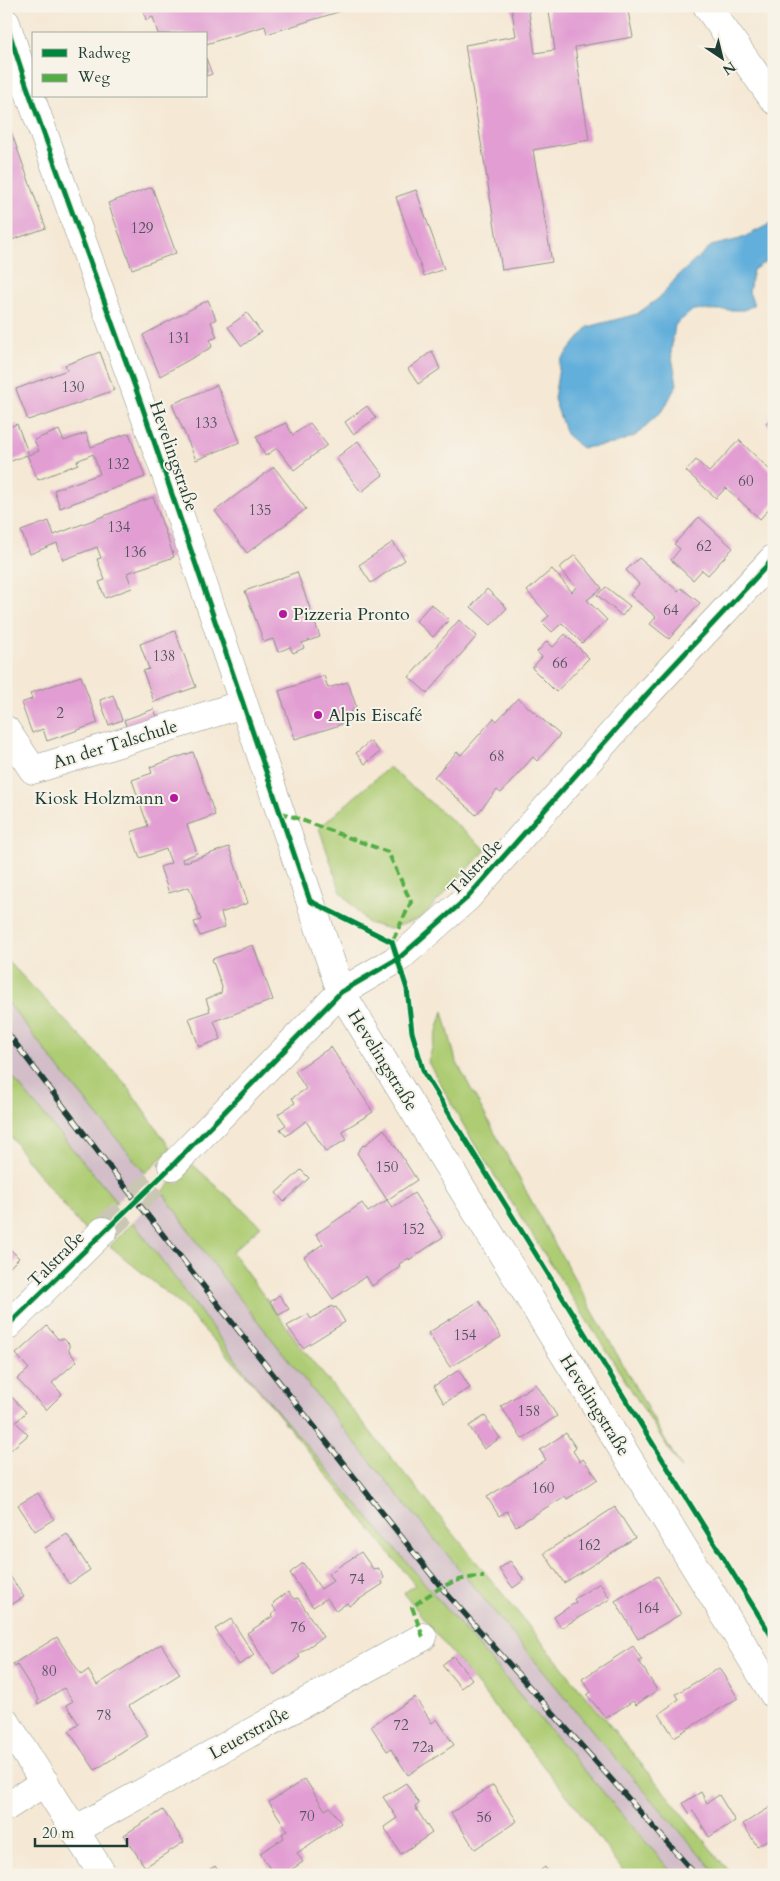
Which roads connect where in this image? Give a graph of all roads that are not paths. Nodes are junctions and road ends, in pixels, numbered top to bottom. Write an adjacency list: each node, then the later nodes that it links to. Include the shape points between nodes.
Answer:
1 (707, 6): 3 (street)
2 (6, 23): 5 (street, Hevelingstraße, via 152,434)
3 (774, 100)
4 (774, 558): 7 (street, Talstraße, via 643,699 467,898 398,958)
5 (243, 704): 6 (street, An der Talschule, via 33,770); 7 (street, Hevelingstraße)
6 (6, 730)
7 (341, 992): 8 (street, Talstraße); 12 (street, Hevelingstraße)
8 (172, 1166)
9 (104, 1231): 10 (street, Talstraße)
10 (6, 1327)
11 (423, 1637): 16 (street, Leuerstraße)
12 (774, 1695)
13 (6, 1722): 14 (street)
14 (45, 1782): 15 (street); 16 (street)
15 (6, 1807)
16 (75, 1830): 17 (street)
17 (103, 1875)

